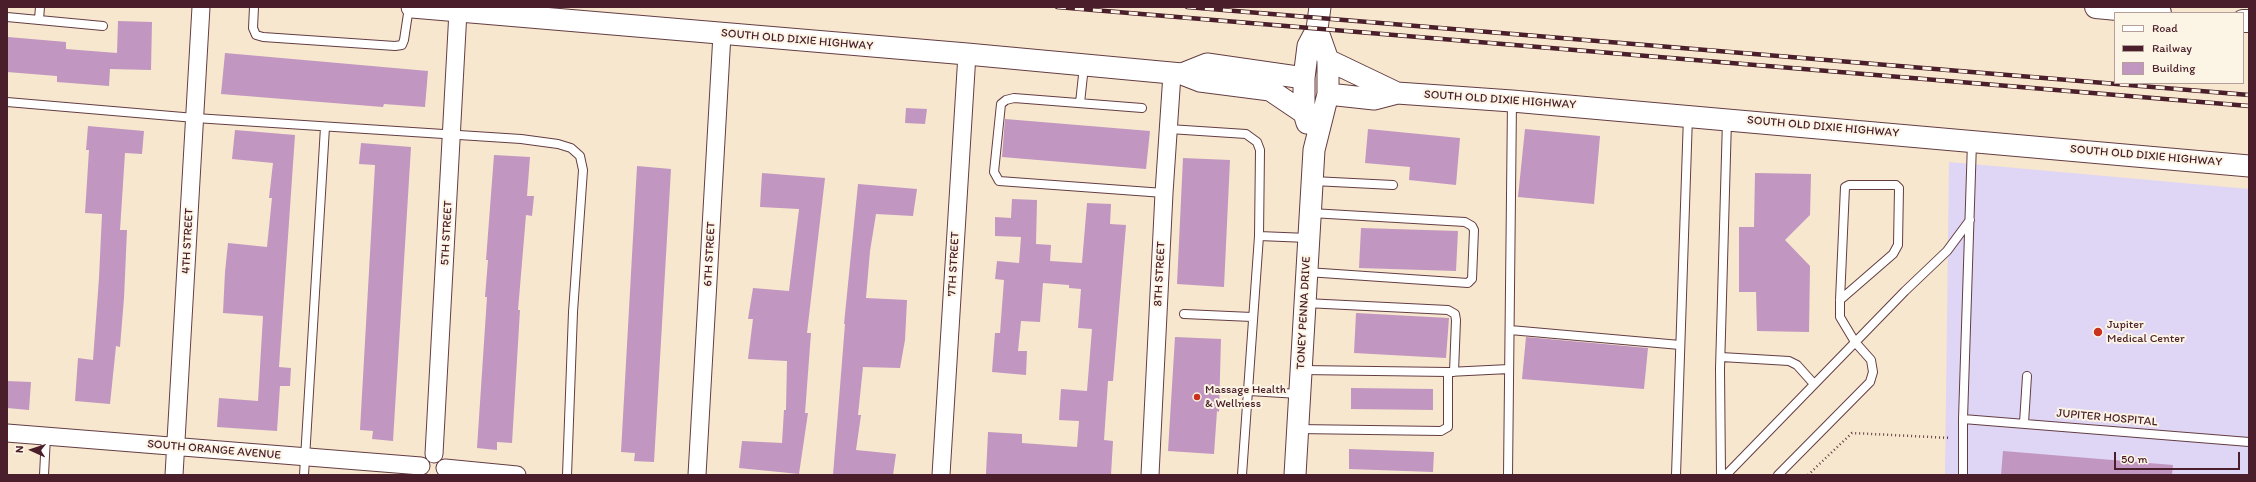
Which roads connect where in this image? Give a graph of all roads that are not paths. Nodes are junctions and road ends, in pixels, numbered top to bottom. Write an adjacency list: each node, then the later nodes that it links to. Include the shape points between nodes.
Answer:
1 (40, 7): 11 (lane)
2 (201, 7): 28 (street, 4TH STREET)
3 (254, 7): 4 (lane, via 253,28 256,34 264,37 395,46 402,45 404,40)
4 (409, 7)
5 (412, 7): 8 (street, SOUTH OLD DIXIE HIGHWAY)
6 (1320, 7): 13 (street, TONEY PENNA DRIVE)
7 (2096, 7): 9 (main road)
8 (458, 11): 14 (street, SOUTH OLD DIXIE HIGHWAY); 32 (street, 5TH STREET)
9 (2149, 12)
10 (7, 17): 11 (lane)
11 (39, 19): 12 (lane)
12 (103, 26)
13 (1317, 28): 16 (street, TONEY PENNA DRIVE); 19 (street, TONEY PENNA DRIVE, via 1308,46)
14 (722, 34): 15 (street, SOUTH OLD DIXIE HIGHWAY); 75 (street, 6TH STREET)
15 (967, 54): 17 (street, SOUTH OLD DIXIE HIGHWAY); 76 (street, 7TH STREET)
16 (1328, 60): 20 (street, SOUTH OLD DIXIE HIGHWAY); 21 (street, TONEY PENNA DRIVE)
17 (1084, 65): 18 (street, SOUTH OLD DIXIE HIGHWAY); 24 (lane)
18 (1177, 74): 19 (street, SOUTH OLD DIXIE HIGHWAY, via 1207,64); 26 (street, SOUTH OLD DIXIE HIGHWAY, via 1200,81 1270,90); 31 (street, 8TH STREET)
19 (1304, 78): 26 (street, TONEY PENNA DRIVE)
20 (1397, 92): 21 (street, SOUTH OLD DIXIE HIGHWAY, via 1374,99); 22 (street, SOUTH OLD DIXIE HIGHWAY)
21 (1328, 94): 34 (street, TONEY PENNA DRIVE)
22 (1512, 101): 27 (street, SOUTH OLD DIXIE HIGHWAY); 48 (lane)
23 (7, 102): 28 (lane)
24 (1080, 103): 25 (lane); 38 (lane, via 1014,98 1001,104 994,172 999,181)
25 (1142, 108)
26 (1304, 114): 34 (street, TONEY PENNA DRIVE)
27 (1688, 116): 29 (street, SOUTH OLD DIXIE HIGHWAY); 50 (lane)
28 (195, 118): 30 (lane); 65 (street, 4TH STREET)
29 (1727, 119): 33 (street, SOUTH OLD DIXIE HIGHWAY); 51 (lane)
30 (325, 127): 32 (lane); 67 (lane)
31 (1169, 129): 38 (street, 8TH STREET); 41 (lane, via 1246,134 1257,142 1260,150)
32 (452, 136): 66 (street, 5TH STREET); 74 (lane, via 558,144 571,148 580,156 582,164)
33 (1972, 140): 35 (street, SOUTH OLD DIXIE HIGHWAY); 40 (lane)
34 (1314, 150): 36 (street, TONEY PENNA DRIVE)
35 (2249, 166)
36 (1312, 181): 37 (lane); 39 (street, TONEY PENNA DRIVE)
37 (1394, 184)
38 (1164, 193): 77 (street, 8TH STREET)
39 (1310, 213): 42 (street, TONEY PENNA DRIVE); 43 (lane, via 1465,222 1474,230 1472,279 1468,283)
40 (1970, 220): 49 (lane, via 1947,251); 59 (lane)
41 (1259, 236): 42 (lane); 47 (lane)
42 (1308, 238): 43 (street, TONEY PENNA DRIVE)
43 (1306, 272): 45 (street, TONEY PENNA DRIVE)
44 (1840, 300): 44 (lane, via 1845,187 1896,185 1899,188 1898,244 1893,254); 49 (lane, via 1840,317)
45 (1305, 303): 53 (street, TONEY PENNA DRIVE); 54 (lane, via 1448,310 1455,314)
46 (1184, 314): 47 (lane)
47 (1252, 317): 57 (lane)
48 (1510, 330): 50 (lane); 52 (lane)
49 (1855, 342): 56 (lane); 84 (lane, via 1871,360 1873,372 1870,382)
50 (1680, 345): 81 (lane)
51 (1721, 357): 56 (lane, via 1789,360); 82 (lane)
52 (1509, 369): 54 (lane); 80 (lane)
53 (1300, 370): 54 (lane); 58 (street, TONEY PENNA DRIVE)
54 (1451, 372): 61 (lane, via 1448,427 1441,431)
55 (2027, 376): 60 (lane)
56 (1814, 384): 83 (lane)
57 (1249, 391): 58 (lane); 78 (lane)
58 (1299, 394): 61 (street, TONEY PENNA DRIVE)
59 (1963, 420): 60 (lane, JUPITER HOSPITAL); 85 (lane)
60 (2024, 423): 64 (lane, JUPITER HOSPITAL)
61 (1297, 429): 79 (street, TONEY PENNA DRIVE)
62 (7, 433): 63 (street, SOUTH ORANGE AVENUE)
63 (46, 436): 65 (street, SOUTH ORANGE AVENUE); 70 (lane)
64 (2249, 442)
65 (176, 447): 67 (street, SOUTH ORANGE AVENUE); 71 (street, 4TH STREET)
66 (434, 454): 68 (street, via 426,456); 69 (street, via 441,457)
67 (305, 458): 68 (street, SOUTH ORANGE AVENUE); 72 (lane)
68 (422, 470)
69 (444, 472): 73 (street)
70 (44, 475)
71 (174, 475)
72 (304, 475)
73 (517, 475)
74 (567, 475)
75 (697, 475)
76 (941, 475)
77 (1150, 475)
78 (1242, 475)
79 (1295, 475)
80 (1508, 475)
81 (1676, 475)
82 (1721, 475)
83 (1726, 475)
84 (1778, 475)
85 (1963, 475)

